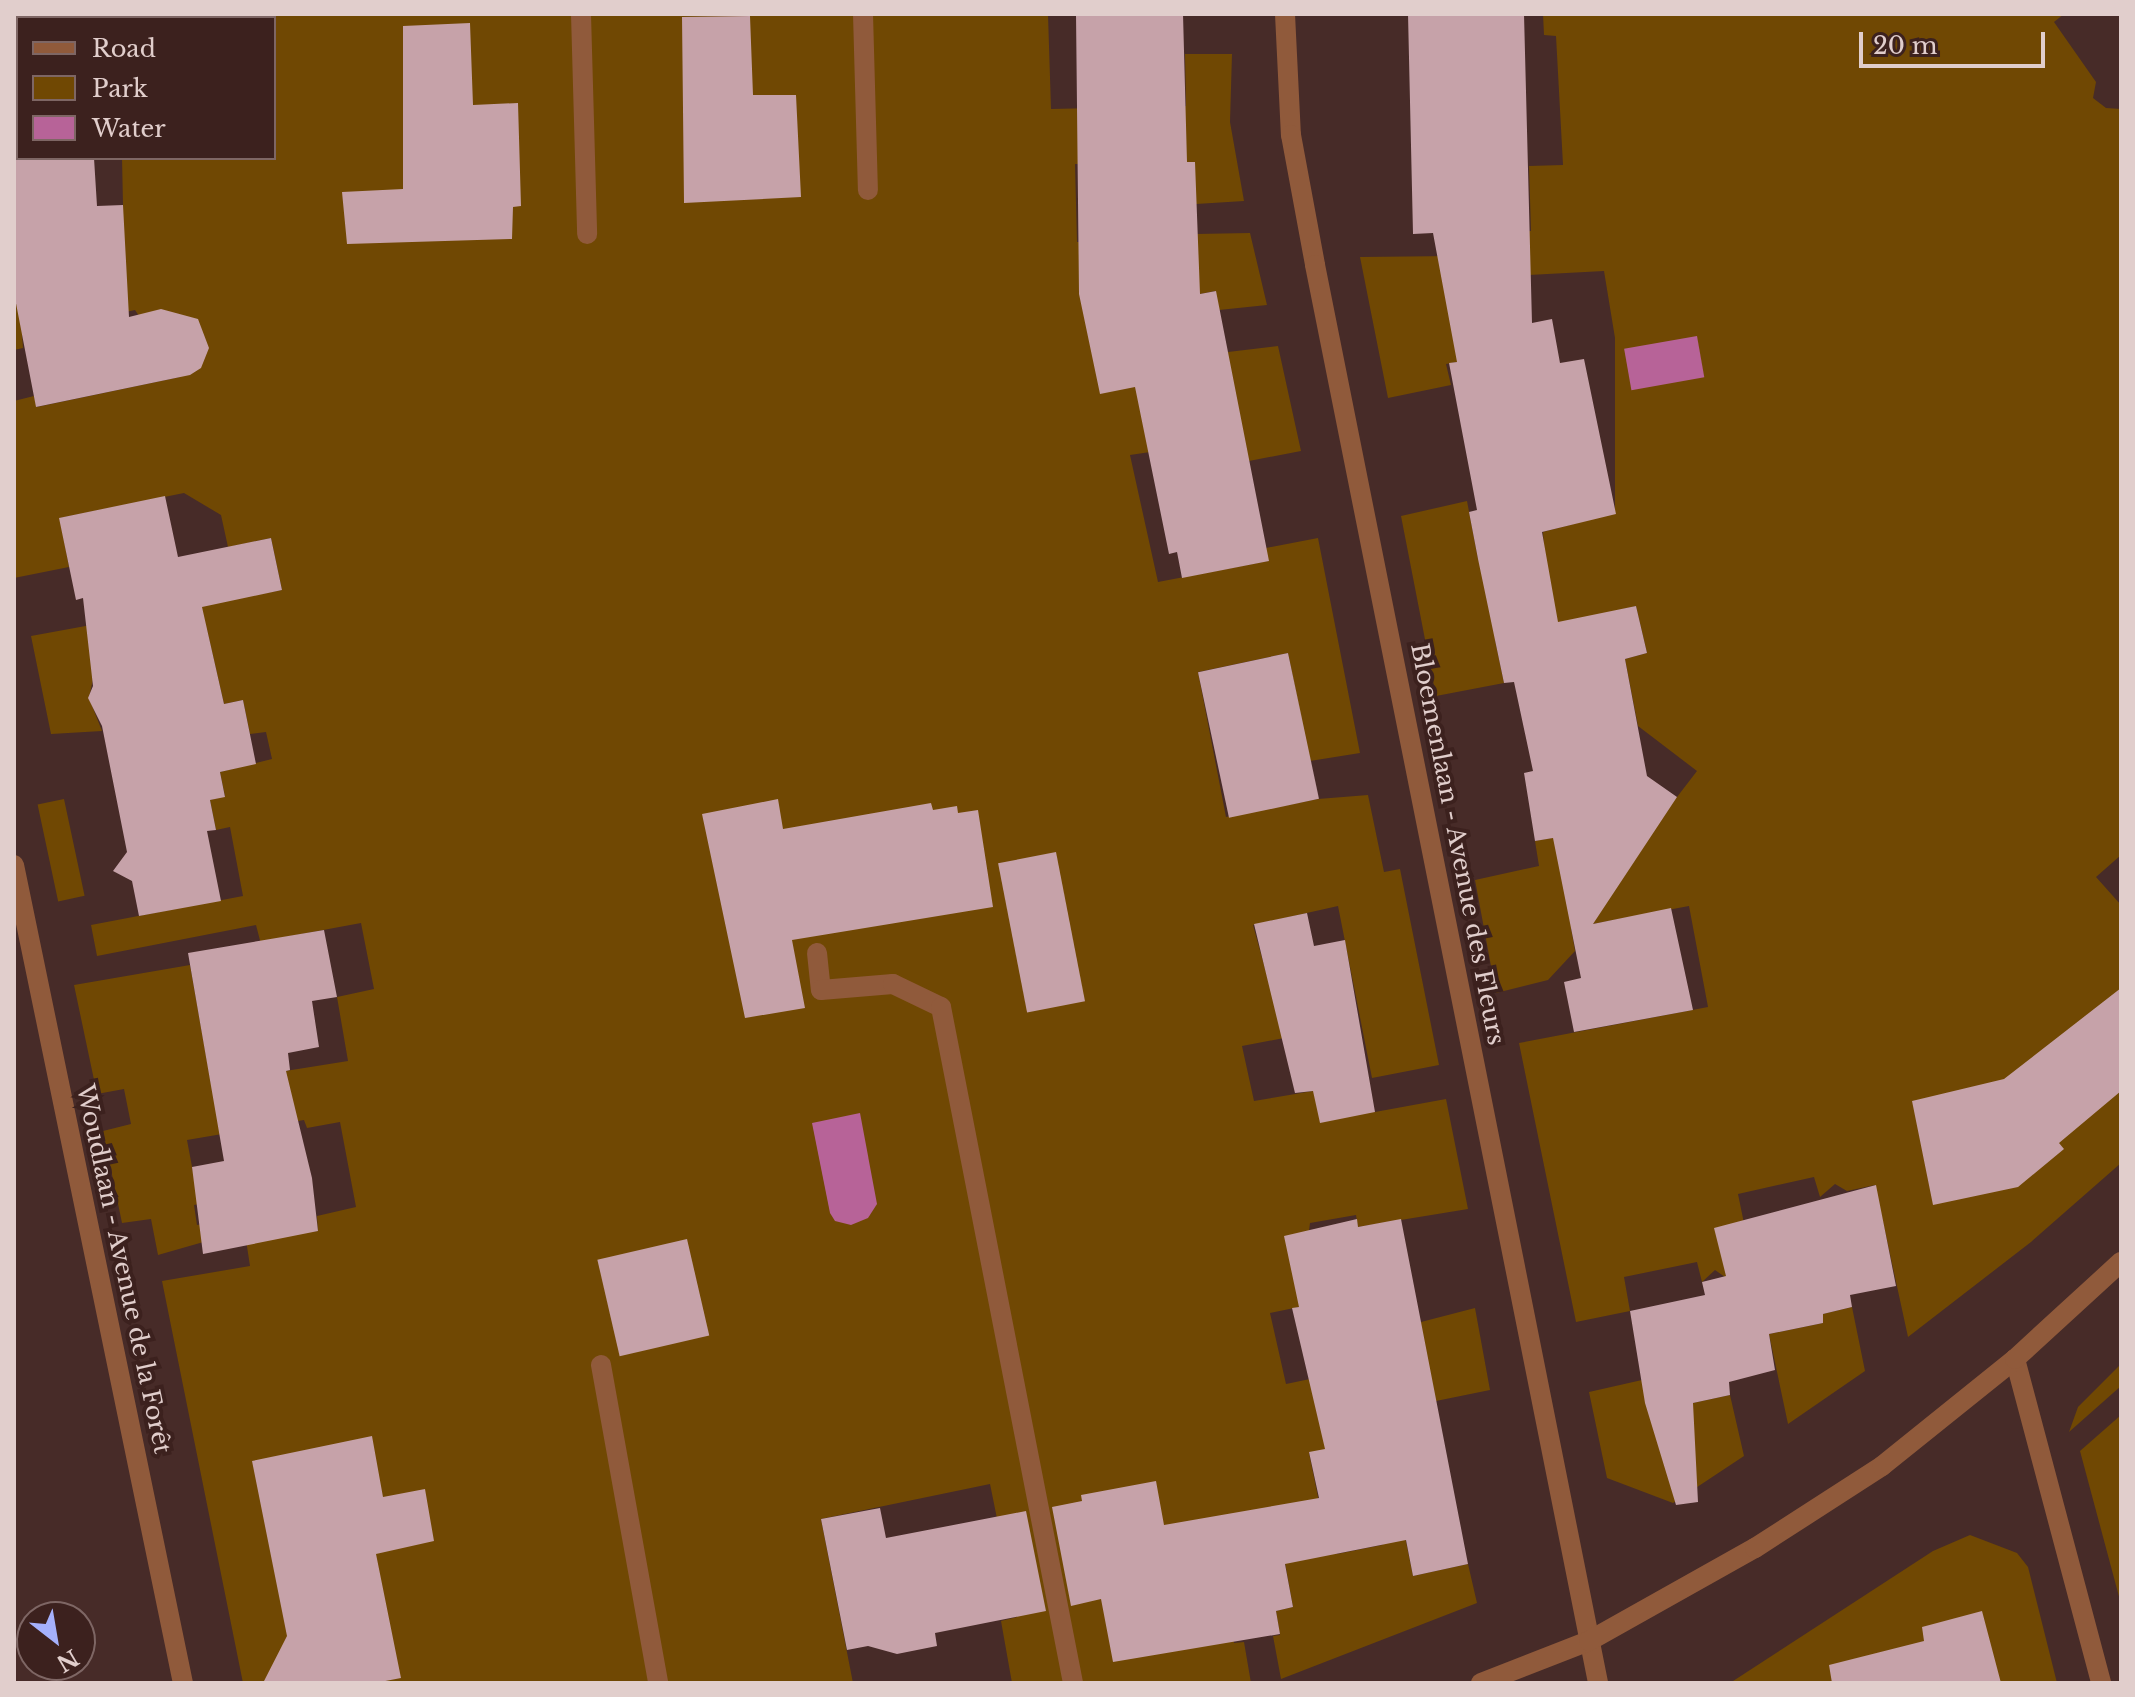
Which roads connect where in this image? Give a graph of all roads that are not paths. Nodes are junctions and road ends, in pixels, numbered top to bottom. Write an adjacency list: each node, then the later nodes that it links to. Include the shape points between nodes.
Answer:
1 (581, 14): 5 (street)
2 (863, 14): 4 (street)
3 (1285, 14): 11 (street, Bloemenlaan - Avenue des Fleurs, via 1291,135 1315,265)
4 (868, 190)
5 (587, 234)
6 (14, 865): 12 (street, Woudlaan - Avenue de la Forêt)
7 (817, 953): 14 (street, via 821,990 893,984 941,1007)
8 (2121, 1262): 9 (street)
9 (2015, 1359): 11 (street, via 1882,1466 1755,1548); 17 (street)
10 (601, 1365): 13 (street)
11 (1589, 1641): 15 (street); 16 (street, Bloemenlaan - Avenue des Fleurs)
12 (183, 1683)
13 (658, 1683)
14 (1073, 1683)
15 (1481, 1683)
16 (1598, 1683)
17 (2101, 1683)

